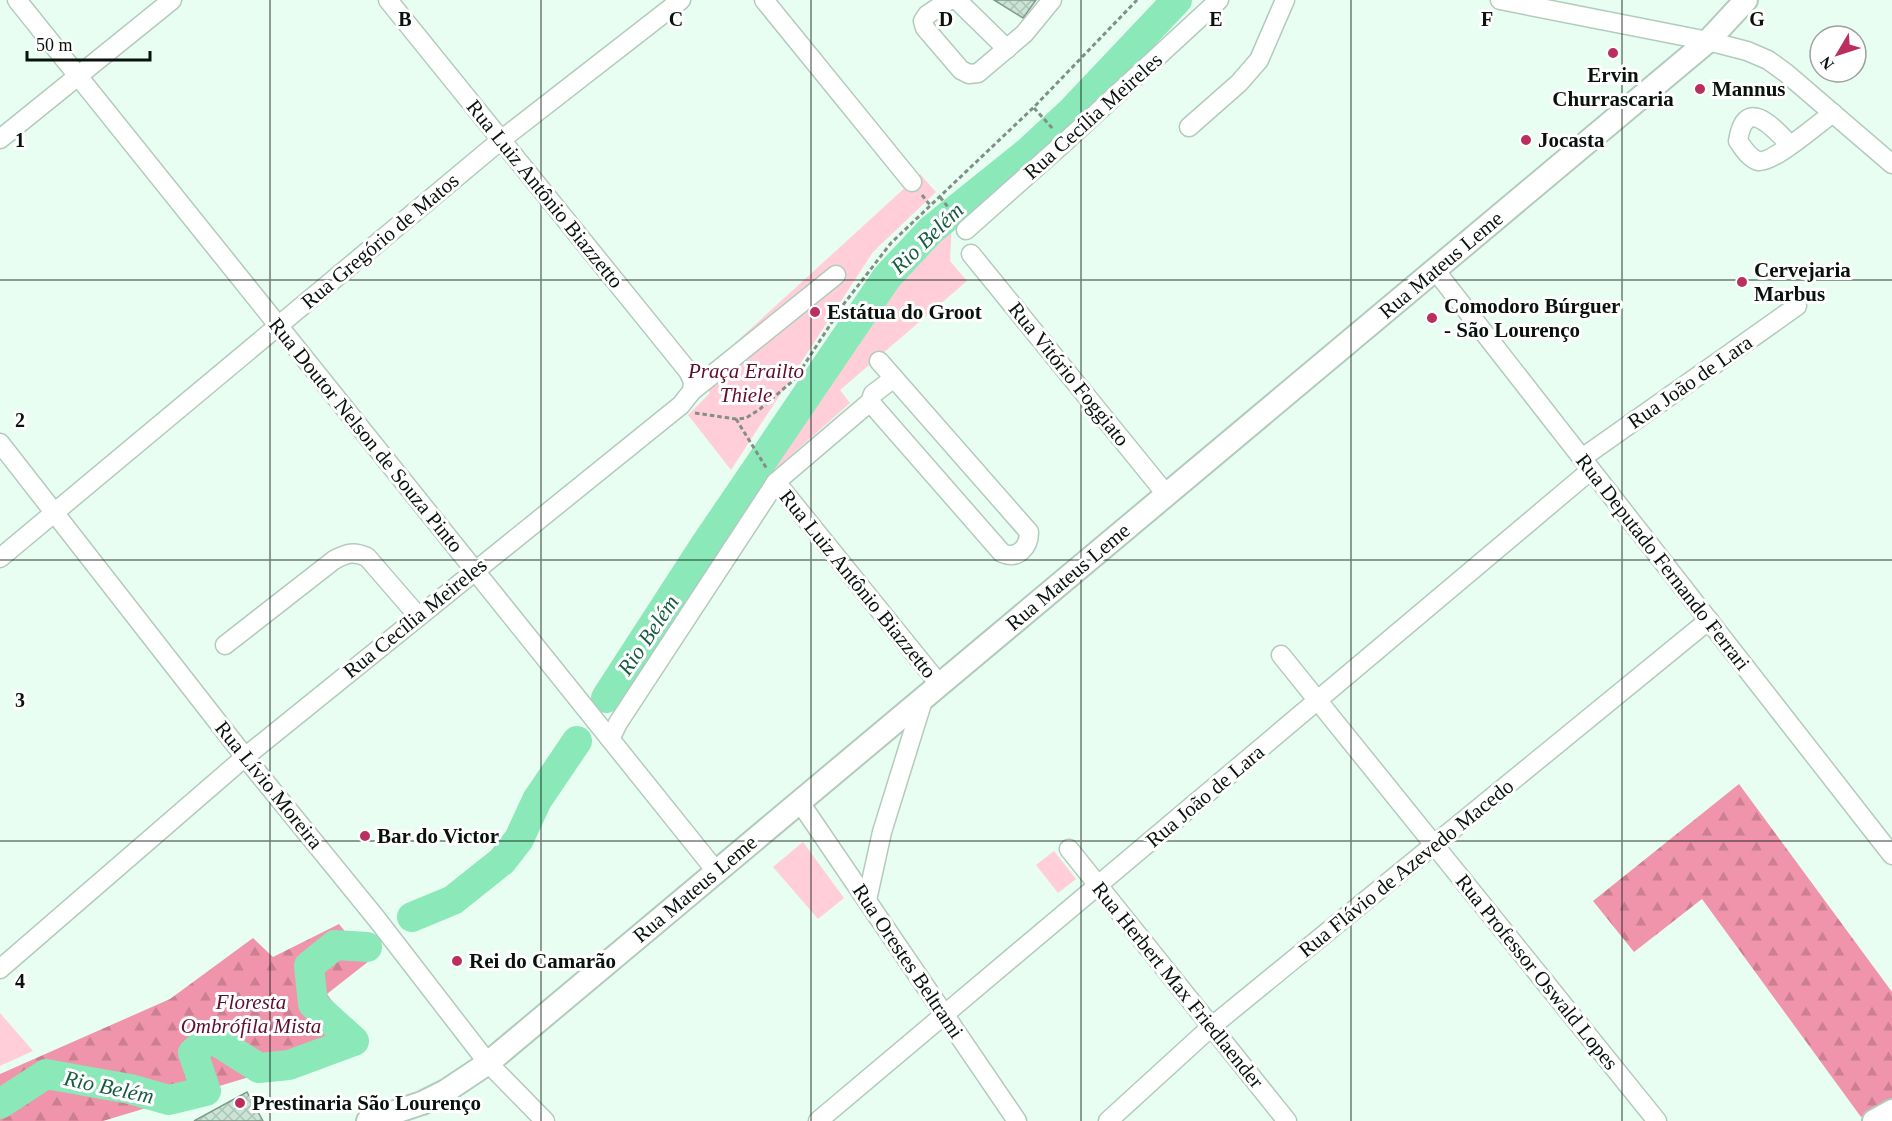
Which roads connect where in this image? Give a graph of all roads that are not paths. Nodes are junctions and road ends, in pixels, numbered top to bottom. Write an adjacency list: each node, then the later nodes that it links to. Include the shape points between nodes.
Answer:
1 (17, 0): 15 (street, Rua Doutor Nelson de Souza Pinto)
2 (172, 0): 15 (street)
3 (388, 0): 19 (street, Rua Luiz Antônio Biazzetto)
4 (681, 0): 19 (street, Rua Gregório de Matos)
5 (764, 0): 22 (street)
6 (949, 0): 14 (street, via 923,21 961,70 978,73)
7 (954, 0): 14 (street)
8 (1052, 0): 14 (street)
9 (1219, 0): 23 (street, Rua Cecília Meireles, via 1065,142)
10 (1285, 0): 17 (street, via 1259,60)
11 (1500, 0): 13 (street)
12 (1746, 0): 13 (main road, Rua Mateus Leme)
13 (1708, 41): 16 (street, via 1768,60); 25 (main road, Rua Mateus Leme)
14 (1007, 49)
15 (78, 76): 18 (street); 28 (street, Rua Doutor Nelson de Souza Pinto)
16 (1833, 113): 20 (street); 21 (street)
17 (1189, 128)
18 (0, 139)
19 (501, 140): 28 (street, Rua Gregório de Matos); 31 (street, Rua Luiz Antônio Biazzetto, via 688,371)
20 (1790, 145)
21 (1892, 164)
22 (912, 182)
23 (962, 224)
24 (971, 254): 36 (street, Rua Vitório Foggiato)
25 (1435, 270): 34 (street, Rua Deputado Fernando Ferrari); 36 (main road, Rua Mateus Leme)
26 (836, 275): 31 (street, Rua Cecília Meireles)
27 (1797, 306): 34 (street, Rua João de Lara)
28 (278, 326): 37 (street, Rua Gregório de Matos); 39 (street, Rua Doutor Nelson de Souza Pinto)
29 (879, 361): 30 (street)
30 (894, 378): 32 (street, via 873,394); 32 (street, via 1029,532 1025,548 1017,554 1002,553)
31 (692, 391): 39 (street, Rua Cecília Meireles, via 681,405)
32 (870, 402): 35 (street)
33 (0, 443): 37 (street, Rua Lívio Moreira)
34 (1586, 464): 41 (street, Rua Deputado Fernando Ferrari); 45 (street, Rua João de Lara)
35 (776, 482): 44 (street, Rua Luiz Antônio Biazzetto); 46 (street)
36 (1166, 494): 44 (main road, Rua Mateus Leme)
37 (55, 512): 38 (street, Rua Gregório de Matos); 47 (street, Rua Lívio Moreira)
38 (0, 558)
39 (475, 570): 40 (street, Rua Cecília Meireles); 46 (street, Rua Doutor Nelson de Souza Pinto)
40 (418, 616): 42 (street, via 368,557 356,552 334,561); 47 (street, Rua Cecília Meireles)
41 (1709, 620): 49 (street, Rua Flávio de Azevedo Macedo); 51 (street, Rua Deputado Fernando Ferrari)
42 (225, 645)
43 (1281, 655): 45 (street, Rua Professor Oswald Lopes)
44 (932, 691): 48 (main road, Rua Mateus Leme); 54 (street, via 882,832)
45 (1318, 700): 49 (street, Rua Professor Oswald Lopes); 53 (street, Rua João de Lara)
46 (610, 740): 52 (street, Rua Doutor Nelson de Souza Pinto)
47 (245, 757): 55 (street, Rua Cecília Meireles); 58 (street, Rua Lívio Moreira)
48 (799, 801): 52 (main road, Rua Mateus Leme); 54 (street, Rua Orestes Beltrami)
49 (1434, 845): 57 (street, Rua Flávio de Azevedo Macedo); 66 (street, Rua Professor Oswald Lopes)
50 (1069, 849): 53 (street, Rua Herbert Max Friedlaender)
51 (1892, 855)
52 (716, 871): 58 (main road, Rua Mateus Leme)
53 (1098, 885): 56 (street, Rua João de Lara); 57 (street, Rua Herbert Max Friedlaender)
54 (867, 900): 56 (street, Rua Orestes Beltrami)
55 (0, 969)
56 (944, 1015): 62 (street, Rua João de Lara); 63 (street, Rua Orestes Beltrami)
57 (1211, 1027): 64 (street, Rua Flávio de Azevedo Macedo); 65 (street, Rua Herbert Max Friedlaender)
58 (488, 1063): 60 (main road, Rua Mateus Leme, via 422,1103); 61 (street, Rua Lívio Moreira)
59 (1892, 1111): 67 (main road)
60 (368, 1121)
61 (545, 1121)
62 (818, 1121)
63 (1017, 1121)
64 (1108, 1121)
65 (1287, 1121)
66 (1657, 1121)
67 (1874, 1121)

